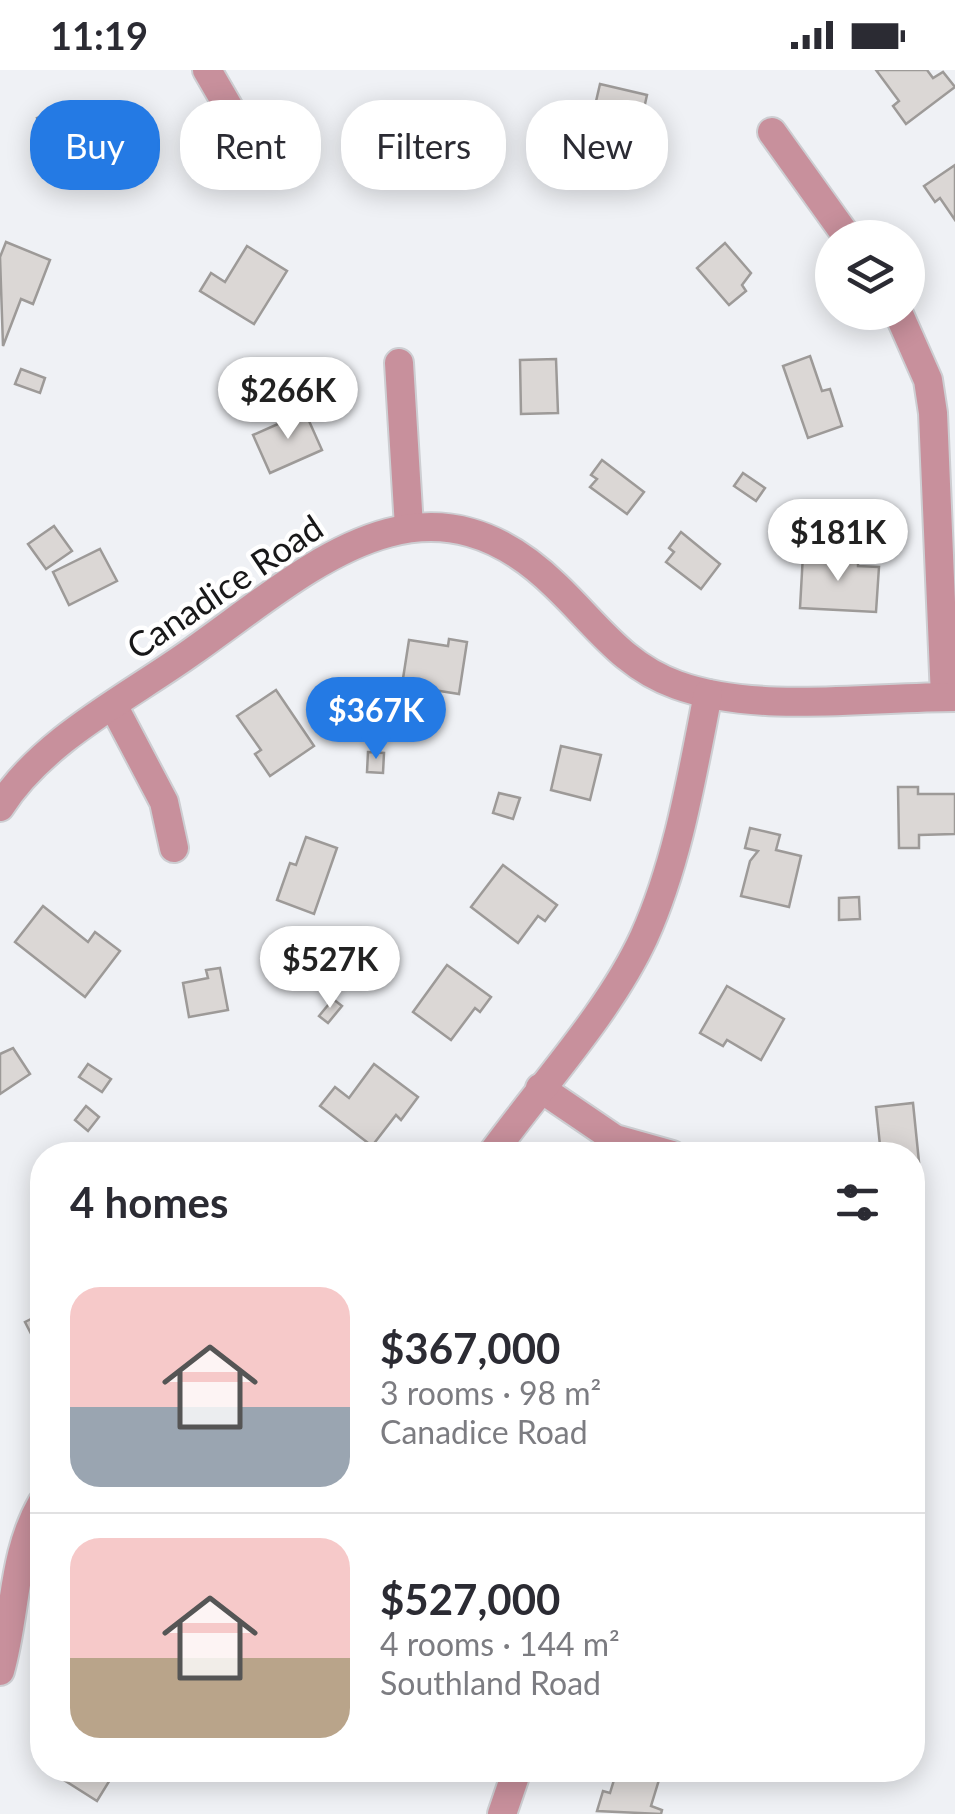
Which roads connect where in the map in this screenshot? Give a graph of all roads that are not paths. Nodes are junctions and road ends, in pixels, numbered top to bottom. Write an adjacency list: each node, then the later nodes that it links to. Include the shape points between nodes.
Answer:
1 (208, 70): 2 (street)
2 (225, 100)
3 (772, 132): 4 (street)
4 (835, 220)
5 (906, 330): 9 (street, via 928,380 933,413)
6 (399, 362): 7 (street)
7 (409, 526): 8 (street, Canadice Road, via 496,543 555,584 637,666); 10 (street, Canadice Road, via 322,560)
8 (708, 694): 9 (street, Canadice Road); 13 (street, via 643,939)
9 (950, 697)
10 (114, 708): 11 (street, Canadice Road, via 41,758); 12 (street, via 157,786)
11 (0, 806)
12 (174, 848)
13 (540, 1088): 14 (street); 15 (street)
14 (500, 1142)
15 (625, 1142)
16 (30, 1531): 17 (street)
17 (0, 1671)
18 (512, 1782): 19 (street)
19 (502, 1814)

